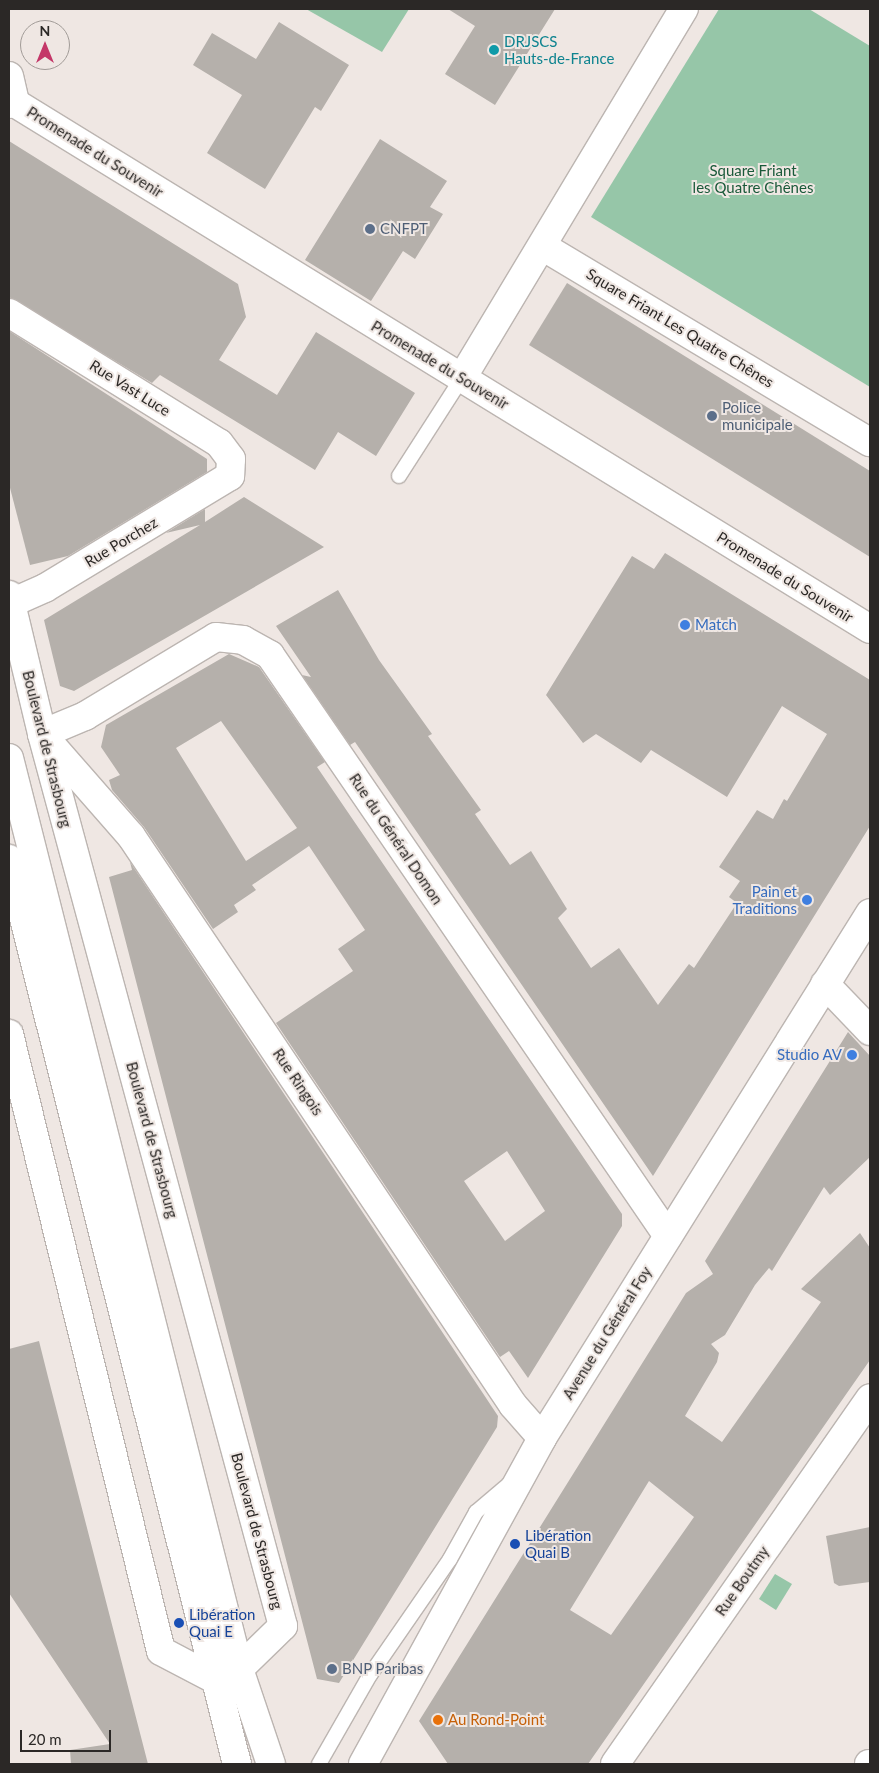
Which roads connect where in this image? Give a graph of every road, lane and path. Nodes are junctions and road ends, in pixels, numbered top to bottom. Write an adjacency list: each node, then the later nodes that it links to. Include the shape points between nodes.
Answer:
1 (684, 9): 4 (street)
2 (9, 76): 3 (street)
3 (12, 103): 6 (street, Promenade du Souvenir)
4 (542, 246): 6 (street); 7 (street, Square Friant Les Quatre Chênes)
5 (9, 313): 8 (street, Rue Vast Luce, via 219,443 232,459)
6 (462, 378): 9 (lane); 11 (street, Promenade du Souvenir)
7 (870, 442)
8 (230, 476): 10 (street, Rue Porchez, via 45,588)
9 (399, 476)
10 (10, 599): 12 (street, Boulevard de Strasbourg)
11 (870, 629)
12 (42, 734): 19 (street, Rue du Général Domon, via 85,716 216,637 243,640 270,655); 21 (street, Rue Ringois, via 131,836 513,1405); 23 (street, Boulevard de Strasbourg, via 282,1626)
13 (9, 758): 23 (street)
14 (9, 859): 24 (street)
15 (870, 914): 16 (street, Avenue du Général Foy)
16 (825, 984): 17 (street); 19 (street, Avenue du Général Foy)
17 (870, 1031)
18 (9, 1034): 24 (street, via 161,1651)
19 (668, 1236): 21 (street, Avenue du Général Foy)
20 (870, 1398): 29 (street, Rue Boutmy)
21 (542, 1438): 22 (street, Avenue du Général Foy)
22 (526, 1470): 27 (lane, via 476,1512 450,1558 370,1675); 28 (street, Avenue du Général Foy)
23 (239, 1669): 26 (street)
24 (214, 1679): 25 (street)
25 (237, 1764)
26 (271, 1764)
27 (319, 1764)
28 (363, 1764)
29 (615, 1764)

